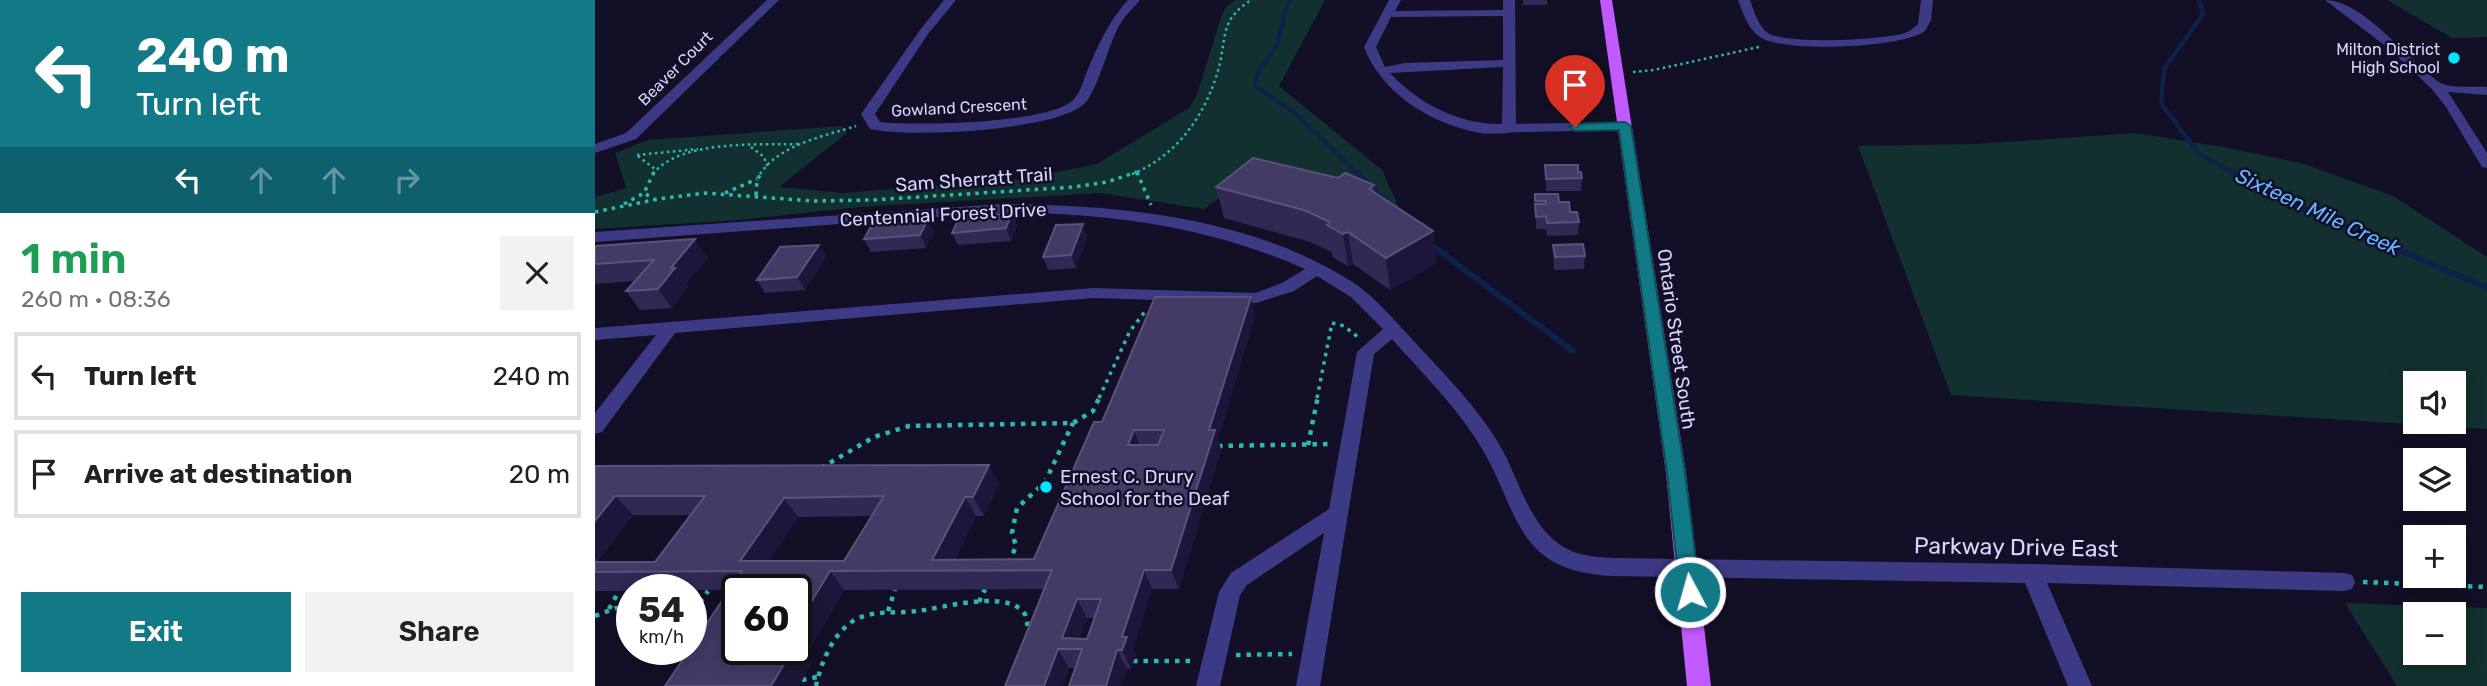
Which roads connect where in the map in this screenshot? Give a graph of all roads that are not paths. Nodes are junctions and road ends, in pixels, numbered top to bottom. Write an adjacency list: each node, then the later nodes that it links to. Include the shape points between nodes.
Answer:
1 (773, 0): 17 (street, Beaver Court, via 637,131 618,143)
2 (950, 0): 3 (street, Gowland Crescent, via 868,114 870,122 902,129 1033,121 1065,112 1081,100 1110,31)
3 (1134, 0)
4 (1395, 0): 10 (street)
5 (1606, 0): 15 (main road, Ontario Street South)
6 (1744, 0): 7 (street, via 1763,36 1790,45 1917,34 1924,27)
7 (1927, 0)
8 (2331, 0): 13 (street)
9 (1509, 6): 10 (street); 11 (street)
10 (1387, 14): 12 (street, via 1370,47)
11 (1509, 63): 12 (street); 16 (street)
12 (1383, 71): 16 (street, via 1395,87 1455,122 1478,130)
13 (2437, 87): 14 (street); 18 (street)
14 (2487, 91)
15 (1625, 126): 16 (street); 26 (main road, Ontario Street South)
16 (1509, 130)
17 (595, 149)
18 (2487, 164)
19 (595, 237): 20 (street, Centennial Forest Drive, via 1002,208 1064,208 1153,218 1227,235)
20 (1317, 268): 21 (street, via 1288,287 1256,298 1094,293); 22 (street, Centennial Forest Drive, via 1351,289)
21 (670, 328): 23 (street); 24 (street)
22 (1393, 330): 25 (street, via 1366,352); 26 (street, Centennial Forest Drive, via 1472,416 1531,526 1556,554 1572,562)
23 (595, 334)
24 (595, 427)
25 (1338, 513): 29 (street, via 1238,579 1230,592); 30 (street)
26 (1688, 568): 27 (street, Parkway Drive East); 31 (main road, Ontario Street South)
27 (2032, 573): 28 (street, Parkway Drive East); 32 (street)
28 (2344, 582)
29 (1208, 686)
30 (1308, 686)
31 (1699, 686)
32 (2080, 686)

